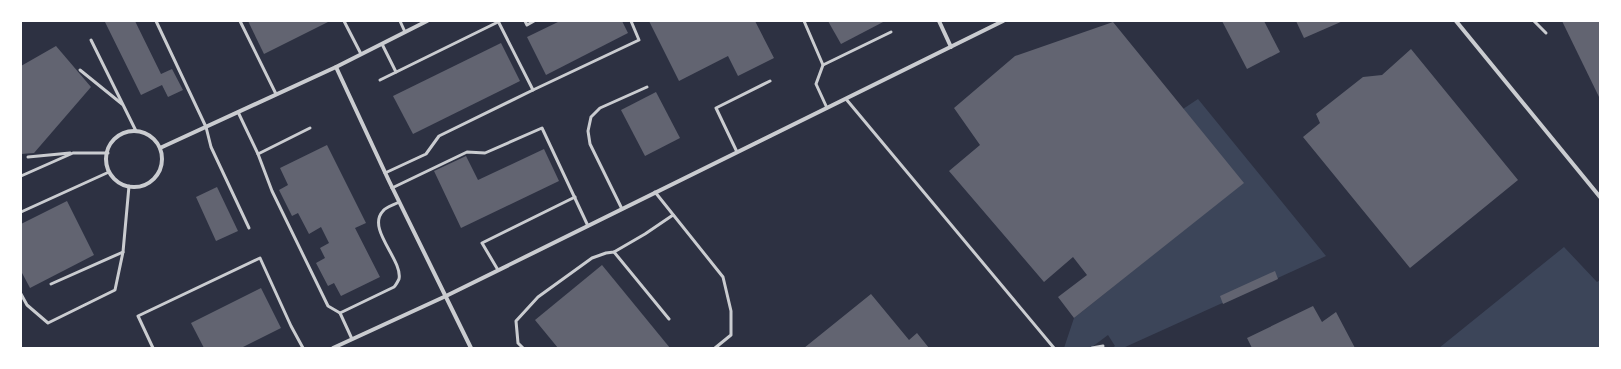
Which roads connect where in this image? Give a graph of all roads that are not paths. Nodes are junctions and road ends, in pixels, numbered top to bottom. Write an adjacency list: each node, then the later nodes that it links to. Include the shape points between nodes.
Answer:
1 (156, 21): 35 (lane)
2 (240, 21): 30 (lane)
3 (344, 21): 21 (lane)
4 (400, 21): 15 (lane)
5 (427, 21): 15 (street)
6 (525, 21): 7 (lane, via 527,25)
7 (534, 21)
8 (631, 21): 29 (lane, via 639,40)
9 (804, 21): 22 (lane)
10 (939, 21): 20 (street)
11 (1003, 21): 20 (street)
12 (1456, 21): 51 (street)
13 (1534, 21): 17 (lane)
14 (498, 22): 25 (lane); 29 (lane)
15 (405, 32): 19 (street)
16 (891, 32): 22 (lane)
17 (1546, 33)
18 (91, 40): 32 (lane)
19 (382, 44): 21 (street); 25 (lane)
20 (951, 47): 31 (street)
21 (361, 54): 23 (street)
22 (823, 65): 33 (lane, via 816,84)
23 (336, 67): 30 (street); 45 (street)
24 (80, 70): 32 (lane)
25 (396, 72): 26 (lane)
26 (380, 80)
27 (770, 81): 39 (lane, via 716,108)
28 (647, 86): 53 (lane, via 600,108 591,117 588,131 590,144)
29 (533, 90): 45 (lane, via 439,136 426,154)
30 (276, 94): 34 (street)
31 (846, 99): 33 (street); 74 (lane)
32 (123, 105): 37 (lane)
33 (827, 108): 39 (street)
34 (238, 112): 35 (street); 42 (lane)
35 (206, 127): 38 (street); 57 (lane, via 211,147)
36 (310, 128): 42 (lane)
37 (136, 131): 38 (street, via 145,133 155,140); 41 (street, via 117,136)
38 (160, 148): 47 (street, via 162,165 154,179 145,185)
39 (737, 152): 49 (street)
40 (74, 153): 41 (lane); 43 (lane); 46 (lane)
41 (108, 153): 44 (street, via 106,160)
42 (258, 154): 64 (lane, via 272,191 328,306)
43 (28, 157)
44 (109, 172): 47 (street, via 115,180); 54 (lane)
45 (385, 173): 48 (street)
46 (21, 176)
47 (129, 186): 58 (lane)
48 (392, 188): 50 (lane, via 467,152 485,153 542,128); 52 (street)
49 (655, 192): 53 (street); 55 (lane)
50 (575, 197): 56 (lane); 60 (lane, via 482,242)
51 (1600, 197)
52 (399, 202): 63 (street); 64 (lane, via 383,211 378,227 398,268 399,278 394,287)
53 (622, 209): 56 (street)
54 (21, 212)
55 (673, 215): 59 (lane); 73 (lane, via 723,277 731,311 731,335)
56 (588, 226): 60 (street)
57 (249, 228)
58 (123, 252): 61 (lane); 62 (lane, via 115,290 48,324 27,306)
59 (614, 252): 65 (lane); 72 (lane, via 592,258 538,297 516,321 518,343)
60 (498, 270): 63 (street)
61 (51, 284)
62 (21, 294)
63 (446, 296): 66 (street); 71 (street)
64 (340, 313): 66 (lane)
65 (669, 319)
66 (352, 339): 70 (street)
67 (1102, 346): 75 (lane)
68 (152, 348): 69 (lane, via 138,316 260,258)
69 (303, 348)
70 (333, 348)
71 (470, 348)
72 (523, 348)
73 (715, 348)
74 (1054, 348)
75 (1092, 348)

